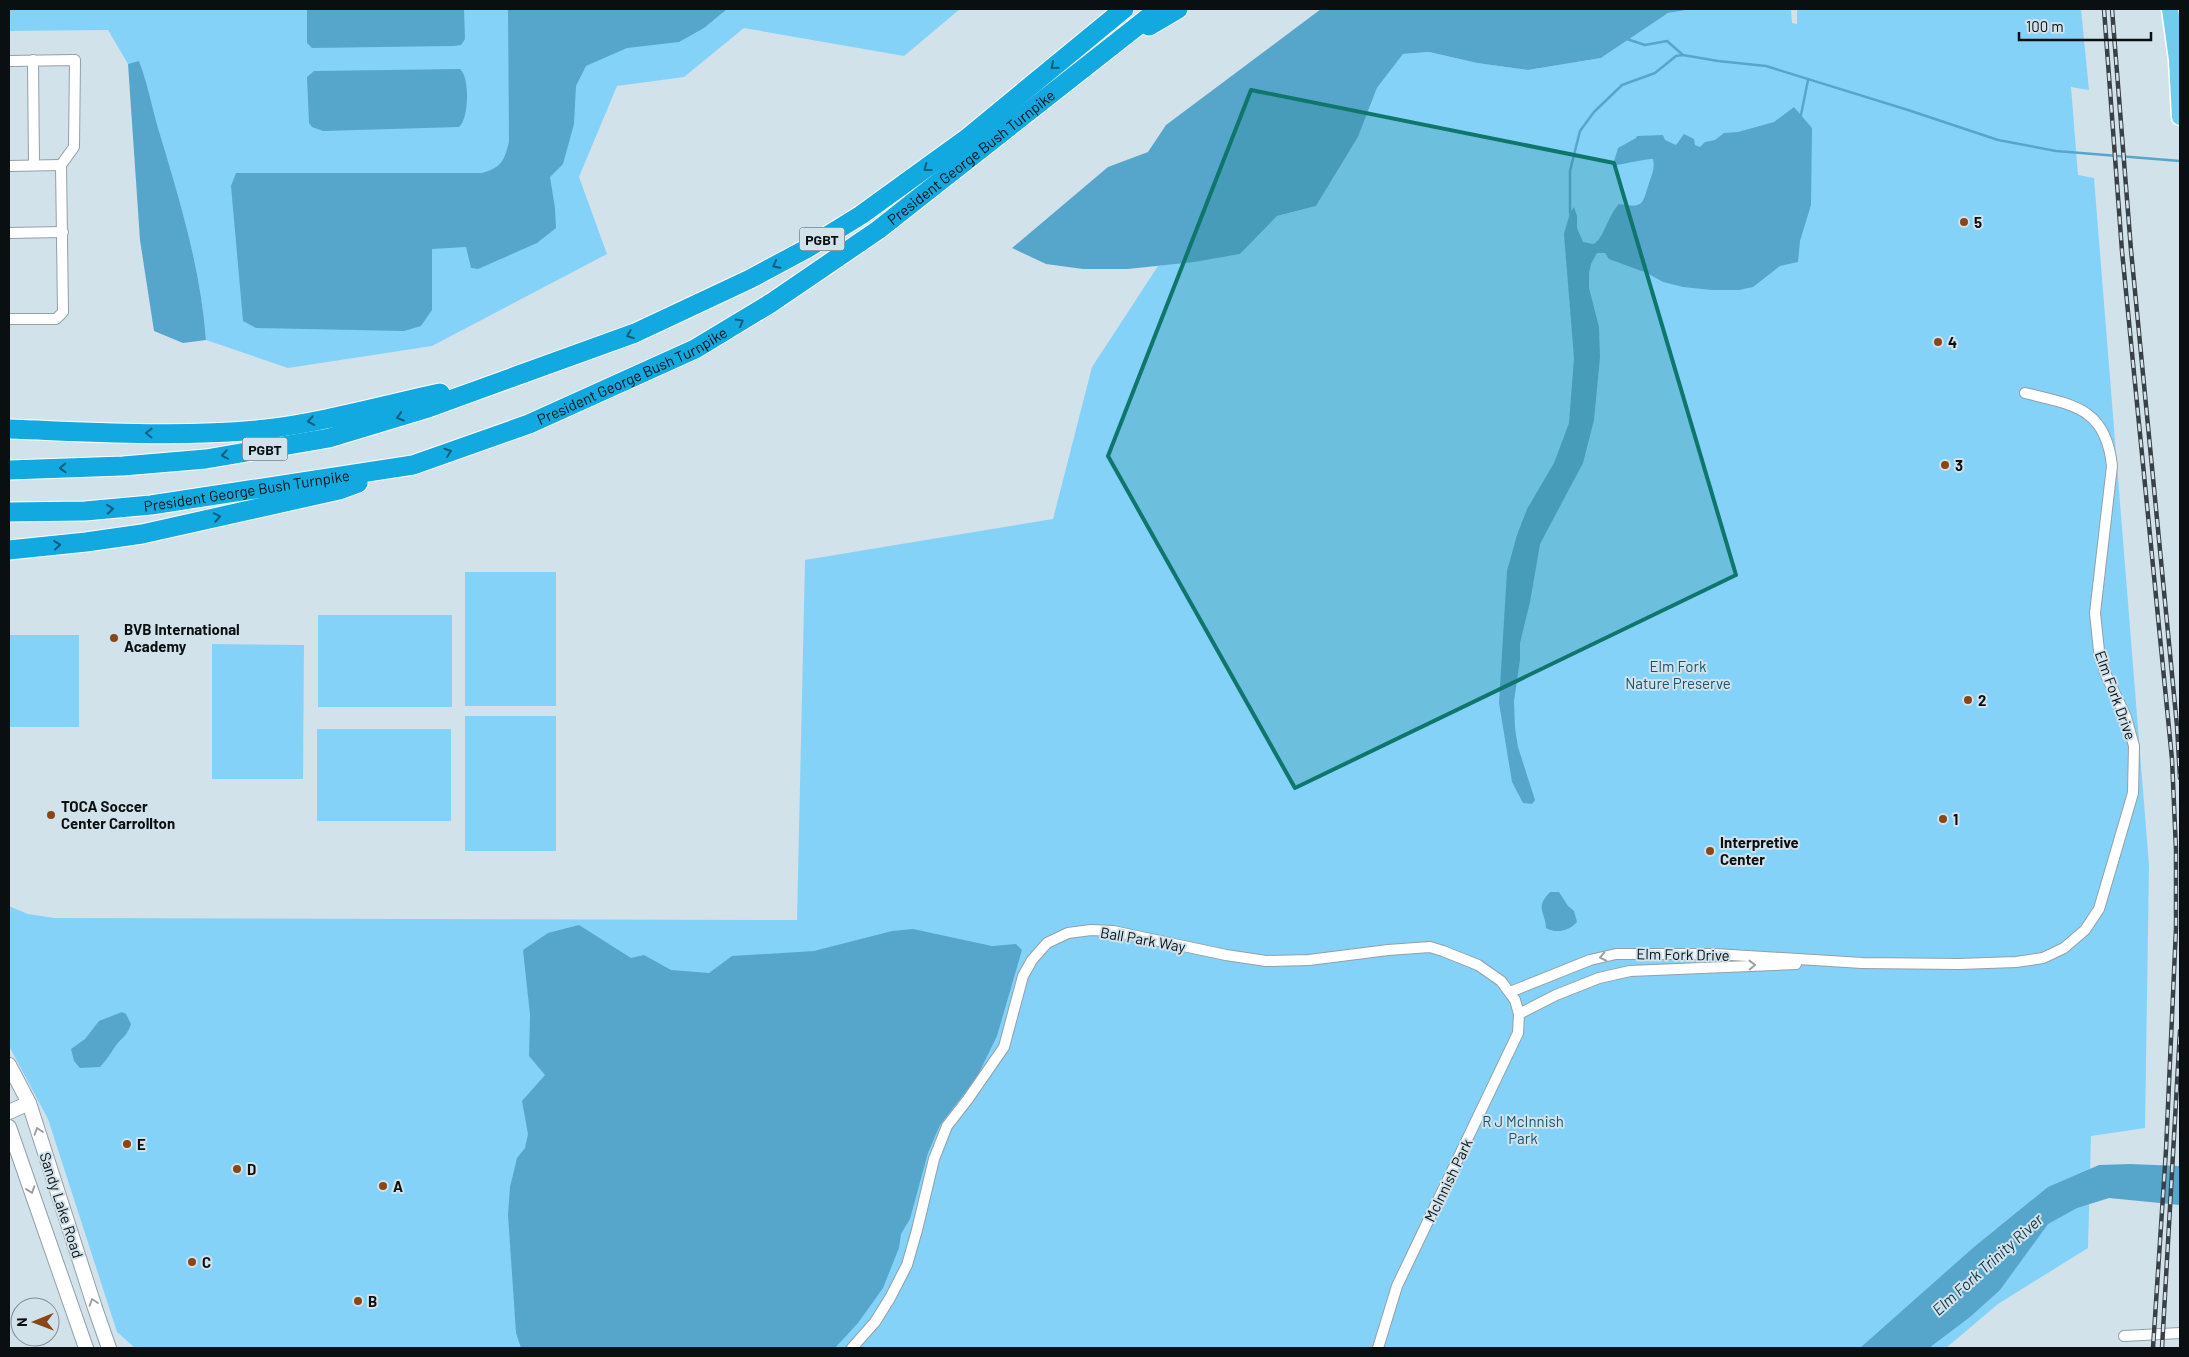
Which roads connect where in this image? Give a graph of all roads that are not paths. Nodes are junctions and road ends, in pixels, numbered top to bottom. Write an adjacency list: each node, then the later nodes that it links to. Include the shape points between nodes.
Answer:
1 (1115, 9): 6 (highway)
2 (1124, 9): 6 (highway, President George Bush Turnpike / PGBT)
3 (1159, 9): 7 (highway, President George Bush Turnpike / PGBT)
4 (1178, 9): 7 (highway)
5 (2170, 9): 10 (main road)
6 (1091, 34): 17 (highway, President George Bush Turnpike / PGBT, one-way to 17, via 921,173 806,249 718,295 634,333)
7 (1100, 54): 20 (highway, President George Bush Turnpike / PGBT, one-way to 7, via 529,424 695,349 771,303 878,230)
8 (33, 60): 9 (street); 11 (street); 12 (street, via 75,60 74,148)
9 (9, 61)
10 (2180, 117)
11 (34, 165): 12 (street); 13 (street)
12 (61, 165): 14 (street)
13 (9, 166)
14 (63, 232): 15 (street); 16 (street, via 61,316)
15 (9, 233)
16 (9, 319)
17 (513, 378): 19 (highway, one-way to 19, via 268,428 200,433); 21 (highway, President George Bush Turnpike / PGBT, one-way to 21, via 329,438 206,459)
18 (2025, 393): 24 (street, Elm Fork Drive, via 2068,404 2087,414 2096,421 2110,451 2112,466 2095,613 2099,651 2106,675 2126,717 2134,746 2133,792 2128,814 2099,908 2085,930 2064,948 2043,958 2016,962)
19 (9, 429)
20 (413, 465): 22 (highway, President George Bush Turnpike / PGBT, one-way to 20, via 151,506); 23 (highway, one-way to 20, via 142,534 339,490)
21 (9, 470)
22 (9, 512)
23 (9, 550)
24 (1862, 962): 25 (street, Elm Fork Drive, one-way to 25, via 1715,954 1616,954 1590,960); 26 (street, Elm Fork Drive, one-way to 24, via 1599,978 1630,971)
25 (1510, 992): 26 (street, Ball Park Way); 37 (street, Ball Park Way, via 1501,981 1478,965 1430,948 1266,961 1113,931 1068,932 1047,943 1023,976 1004,1047 947,1126 934,1159 917,1230 902,1274 875,1322)
26 (1519, 1014): 38 (street, McInnish Park, via 1518,1033 1511,1050 1397,1286)
27 (9, 1065): 28 (main road, Sandy Lake Road)
28 (29, 1103): 29 (main road); 31 (main road, Sandy Lake Road, one-way to 28)
29 (9, 1112)
30 (9, 1127): 32 (main road, Sandy Lake Road, one-way to 32)
31 (72, 1237): 32 (main road); 36 (main road, Sandy Lake Road, one-way to 31)
32 (50, 1245): 35 (main road, Sandy Lake Road)
33 (2180, 1334): 34 (street)
34 (2124, 1336)
35 (86, 1348)
36 (110, 1348)
37 (852, 1348)
38 (1378, 1348)

